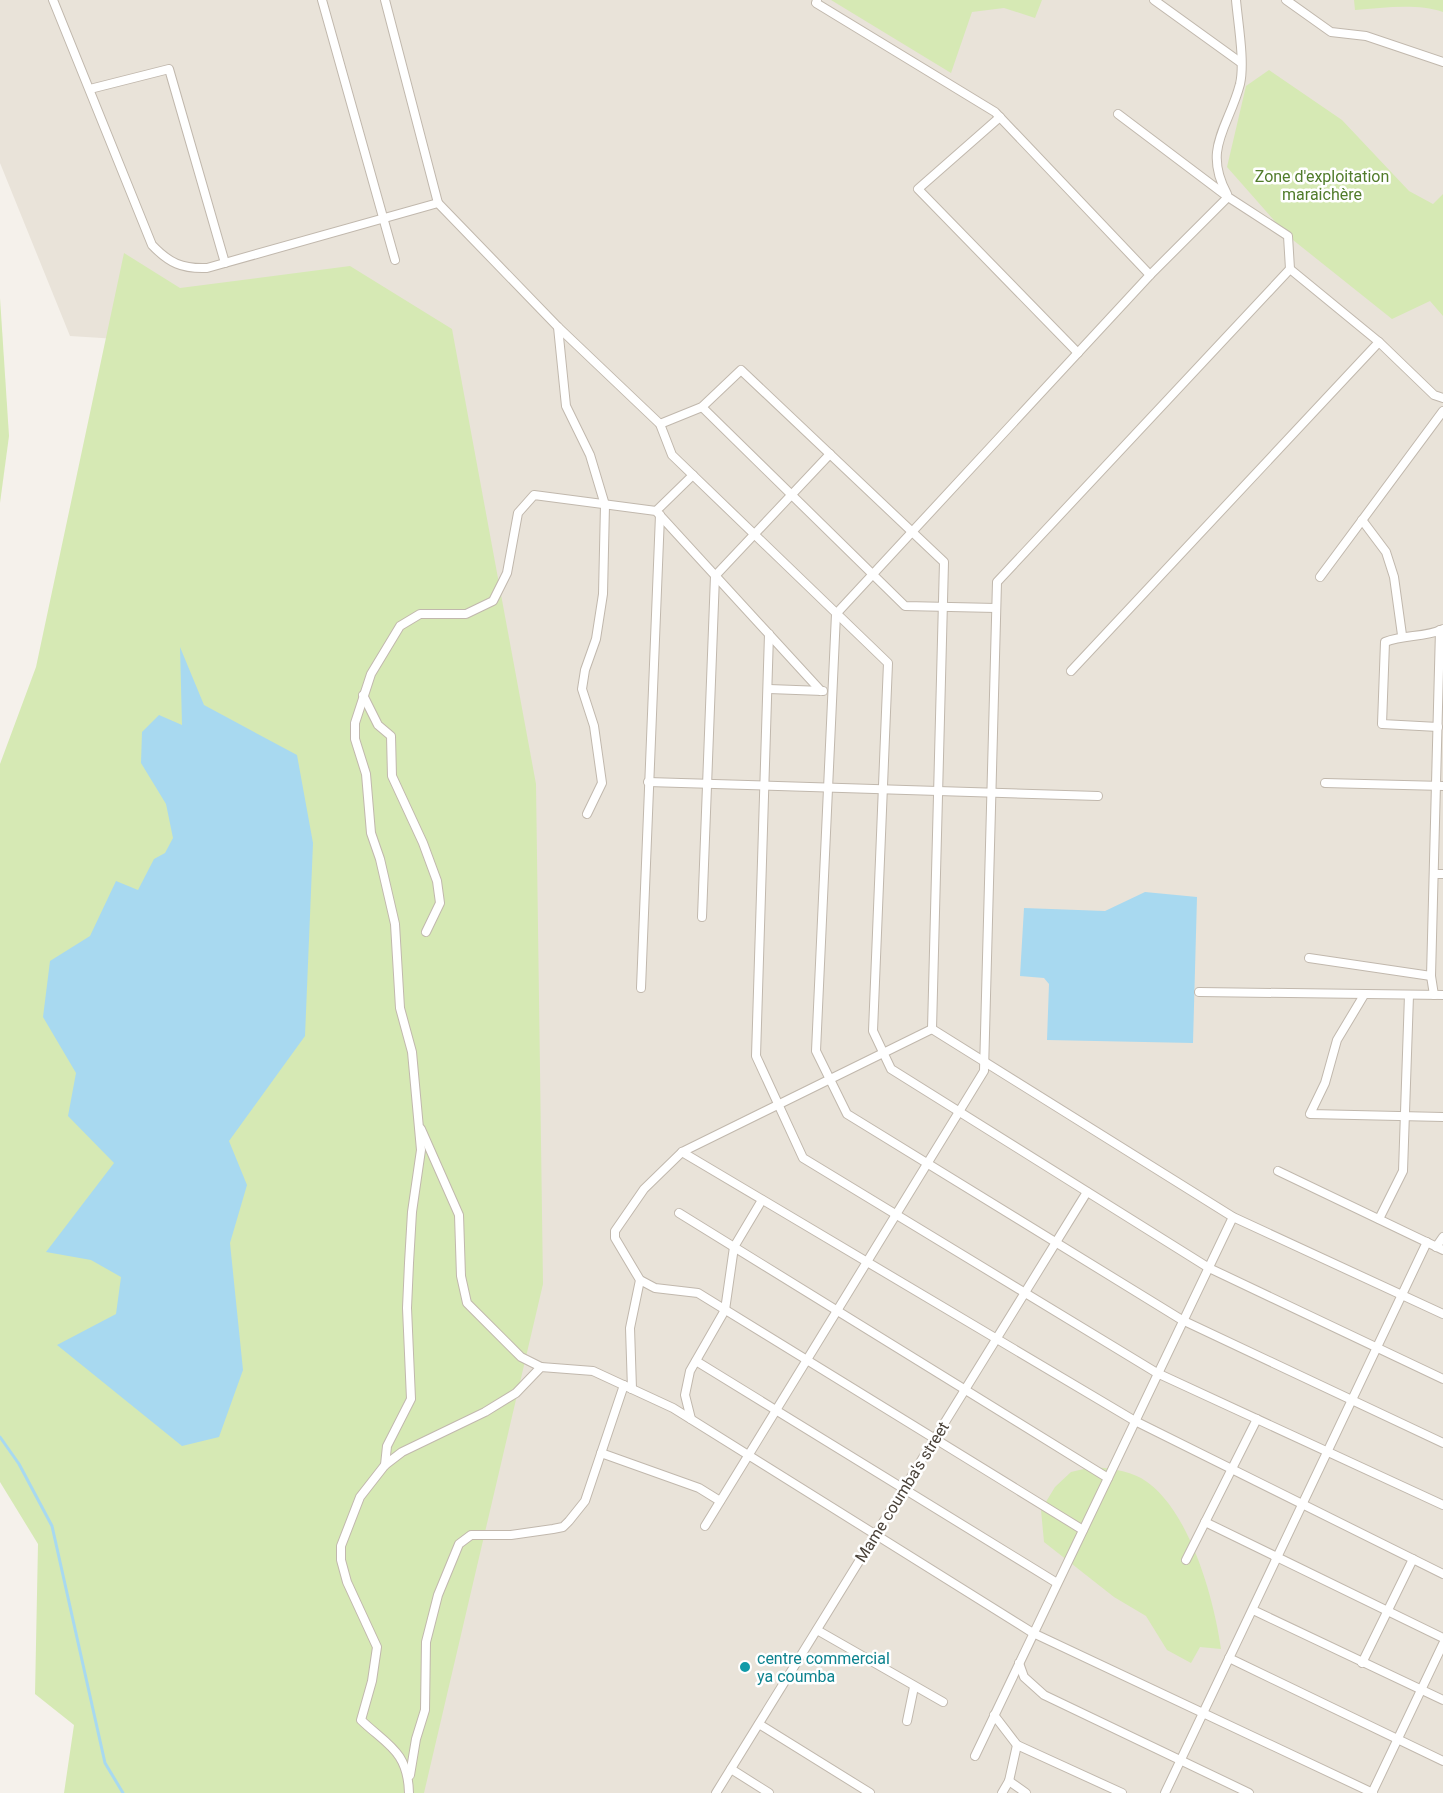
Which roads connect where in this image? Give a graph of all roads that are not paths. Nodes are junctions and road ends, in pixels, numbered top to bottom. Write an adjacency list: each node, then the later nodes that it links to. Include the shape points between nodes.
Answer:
1 (53, 0): 10 (street)
2 (322, 0): 15 (street)
3 (385, 0): 14 (street)
4 (818, 0): 12 (street, via 816,3)
5 (1154, 0): 8 (street)
6 (1236, 0): 8 (street)
7 (1286, 0): 9 (street, via 1331,32 1366,36)
8 (1240, 62): 13 (street, via 1240,82 1215,161 1216,175)
9 (1443, 62)
10 (90, 89): 17 (street, via 152,245 167,261 178,266 207,268); 17 (street, via 169,69)
11 (1118, 114): 13 (street)
12 (1000, 117): 19 (street); 22 (street, via 918,189)
13 (1228, 197): 18 (street, via 1288,236); 19 (street)
14 (438, 203): 15 (street); 20 (street)
15 (383, 219): 16 (street); 17 (street)
16 (395, 260)
17 (225, 263)
18 (1290, 269): 21 (street); 39 (street, via 997,582)
19 (1150, 275): 22 (street)
20 (558, 327): 26 (street); 30 (street, via 566,406 590,455)
21 (1379, 342): 23 (street, via 1434,395); 44 (street)
22 (1078, 353): 33 (street)
23 (1443, 398)
24 (702, 407): 26 (street); 27 (street, via 741,370); 29 (street)
25 (1443, 411): 32 (street)
26 (660, 424): 28 (street, via 672,455)
27 (830, 454): 29 (street); 33 (street)
28 (693, 475): 31 (street); 34 (street)
29 (792, 495): 34 (street); 35 (street)
30 (605, 505): 31 (street); 48 (street, via 534,495 518,513 507,573 493,601 466,614 425,613 406,621 391,638); 60 (street, via 603,594 582,689 594,726 602,783)
31 (658, 513): 36 (street); 50 (street)
32 (1362, 520): 37 (street); 43 (street, via 1386,552 1394,577)
33 (912, 532): 35 (street); 38 (street, via 944,562)
34 (754, 534): 36 (street); 40 (street)
35 (873, 574): 38 (street, via 905,606); 40 (street)
36 (715, 576): 42 (street); 51 (street)
37 (1320, 577)
38 (942, 607): 39 (street); 57 (street)
39 (996, 608): 58 (street)
40 (836, 614): 47 (street); 56 (street, via 888,663)
41 (1442, 629): 43 (street, via 1425,636); 49 (street)
42 (769, 634): 45 (street); 46 (street)
43 (1402, 635): 49 (street, via 1385,642 1382,724)
44 (1071, 671)
45 (769, 689): 46 (street); 53 (street)
46 (821, 691): 47 (street)
47 (833, 692): 55 (street)
48 (363, 696): 63 (street, via 378,725 391,736 392,776 437,881 440,903); 79 (street, via 355,739 366,774 371,833 394,924 400,1008 412,1052)
49 (1438, 728): 54 (street)
50 (648, 782): 51 (street); 66 (street)
51 (708, 783): 53 (street); 62 (street)
52 (1325, 783): 54 (street)
53 (766, 785): 55 (street); 75 (street, via 756,1056)
54 (1440, 786): 61 (street)
55 (828, 788): 56 (street); 74 (street, via 816,1051)
56 (883, 789): 57 (street); 72 (street, via 873,1031)
57 (938, 791): 58 (street); 71 (street)
58 (991, 793): 59 (street); 73 (street)
59 (1098, 796)
60 (587, 814)
61 (1438, 874): 65 (street)
62 (702, 916)
63 (426, 932)
64 (1309, 958): 65 (street)
65 (1431, 976): 70 (street)
66 (640, 988)
67 (1199, 992): 68 (street)
68 (1364, 995): 69 (street); 77 (street, via 1338,1040 1325,1083 1310,1114)
69 (1409, 995): 70 (street); 77 (street)
70 (1438, 995)
71 (932, 1029): 72 (street); 73 (street)
72 (884, 1053): 74 (street); 76 (street, via 891,1069)
73 (984, 1060): 76 (street, via 984,1071); 87 (street)
74 (830, 1079): 75 (street); 81 (street, via 847,1114)
75 (778, 1105): 80 (street); 86 (street, via 803,1158)
76 (959, 1111): 81 (street); 83 (street)
77 (1405, 1116): 78 (street); 88 (street, via 1403,1171)
78 (1443, 1117)
79 (418, 1123): 107 (street, via 459,1215 461,1276 467,1303 521,1357); 122 (street, via 421,1158 412,1212 407,1308 411,1399 387,1446)
80 (682, 1152): 84 (street); 96 (street, via 644,1189 615,1231 618,1244)
81 (927, 1163): 86 (street); 90 (street)
82 (1278, 1171): 88 (street)
83 (1088, 1192): 90 (street, Mame coumba's street); 95 (street)
84 (762, 1200): 92 (street); 94 (street)
85 (679, 1213): 92 (street)
86 (896, 1215): 94 (street); 97 (street)
87 (1233, 1217): 95 (street); 98 (street)
88 (1379, 1219): 91 (street)
89 (1443, 1237): 93 (street)
90 (1056, 1242): 97 (street, Mame coumba's street); 102 (street)
91 (1427, 1242): 93 (street); 98 (street)
92 (734, 1247): 99 (street); 100 (street)
93 (1440, 1248)
94 (867, 1262): 100 (street); 103 (street)
95 (1209, 1268): 102 (street); 104 (street)
96 (640, 1280): 99 (street, via 655,1288 692,1291); 110 (street, via 630,1328)
97 (1025, 1293): 103 (street, Mame coumba's street); 108 (street)
98 (1402, 1295): 101 (street); 104 (street)
99 (725, 1310): 105 (street); 106 (street)
100 (837, 1311): 105 (street); 111 (street)
101 (1443, 1314)
102 (1182, 1320): 108 (street); 112 (street)
103 (996, 1339): 111 (street, Mame coumba's street); 116 (street)
104 (1377, 1348): 109 (street); 112 (street)
105 (807, 1360): 113 (street); 117 (street)
106 (696, 1361): 113 (street); 114 (street, via 684,1395)
107 (540, 1367): 110 (street, via 588,1370); 122 (street, via 509,1398 416,1444)
108 (1157, 1373): 115 (street); 116 (street)
109 (1443, 1379)
110 (628, 1387): 114 (street); 119 (street)
111 (965, 1390): 117 (street, Mame coumba's street); 124 (street)
112 (1352, 1400): 118 (street); 120 (street)
113 (776, 1410): 121 (street); 125 (street)
114 (691, 1419): 121 (street)
115 (1257, 1419): 120 (street); 123 (street)
116 (1135, 1421): 123 (street); 124 (street)
117 (935, 1439): 125 (street, Mame coumba's street); 131 (street)
118 (1443, 1443)
119 (601, 1452): 126 (street, via 699,1488); 161 (street, via 585,1501 562,1527 511,1535 479,1534 464,1538 459,1544 438,1595 426,1642 425,1710)
120 (1328, 1452): 127 (street); 128 (street)
121 (749, 1454): 126 (street); 132 (street)
122 (385, 1465): 161 (street, via 360,1497 342,1544 341,1560 377,1647 361,1720 395,1748)
123 (1231, 1470): 128 (street); 129 (street)
124 (1108, 1478): 131 (street)
125 (904, 1489): 132 (street, Mame coumba's street); 137 (street)
126 (720, 1501): 130 (street)
127 (1443, 1505)
128 (1302, 1506): 133 (street); 134 (street)
129 (1205, 1522): 133 (street); 135 (street)
130 (705, 1526)
131 (1083, 1530): 137 (street)
132 (877, 1533): 140 (street, Mame coumba's street); 141 (street)
133 (1277, 1557): 138 (street); 139 (street)
134 (1413, 1559): 136 (street); 139 (street)
135 (1186, 1560)
136 (1443, 1574)
137 (1057, 1583): 141 (street)
138 (1252, 1610): 144 (street); 146 (street)
139 (1387, 1611): 142 (street); 146 (street)
140 (817, 1630): 147 (street); 154 (street, Mame coumba's street)
141 (1033, 1633): 145 (street); 151 (street)
142 (1443, 1638)
143 (1443, 1644): 148 (street)
144 (1229, 1658): 151 (street); 155 (street)
145 (1019, 1663): 152 (street); 158 (street, via 1024,1677 1044,1695)
146 (1362, 1663): 148 (street)
147 (914, 1687): 150 (street); 153 (street)
148 (1421, 1690): 149 (street); 155 (street)
149 (1443, 1700)
150 (943, 1702)
151 (1203, 1713): 158 (street); 172 (street)
152 (994, 1715): 156 (street); 157 (street)
153 (907, 1721)
154 (759, 1724): 160 (street, Mame coumba's street); 166 (street)
155 (1398, 1739): 159 (street); 172 (street)
156 (1017, 1745): 162 (street); 169 (street)
157 (975, 1756)
158 (1181, 1760): 170 (street); 171 (street)
159 (1443, 1761)
160 (731, 1769): 164 (street, Mame coumba's street); 165 (street)
161 (409, 1781): 163 (street)
162 (1009, 1781): 167 (street); 168 (street)
163 (409, 1793)
164 (716, 1793)
165 (769, 1793)
166 (870, 1793)
167 (1002, 1793)
168 (1026, 1793)
169 (1122, 1793)
170 (1165, 1793)
171 (1250, 1793)
172 (1372, 1793)

